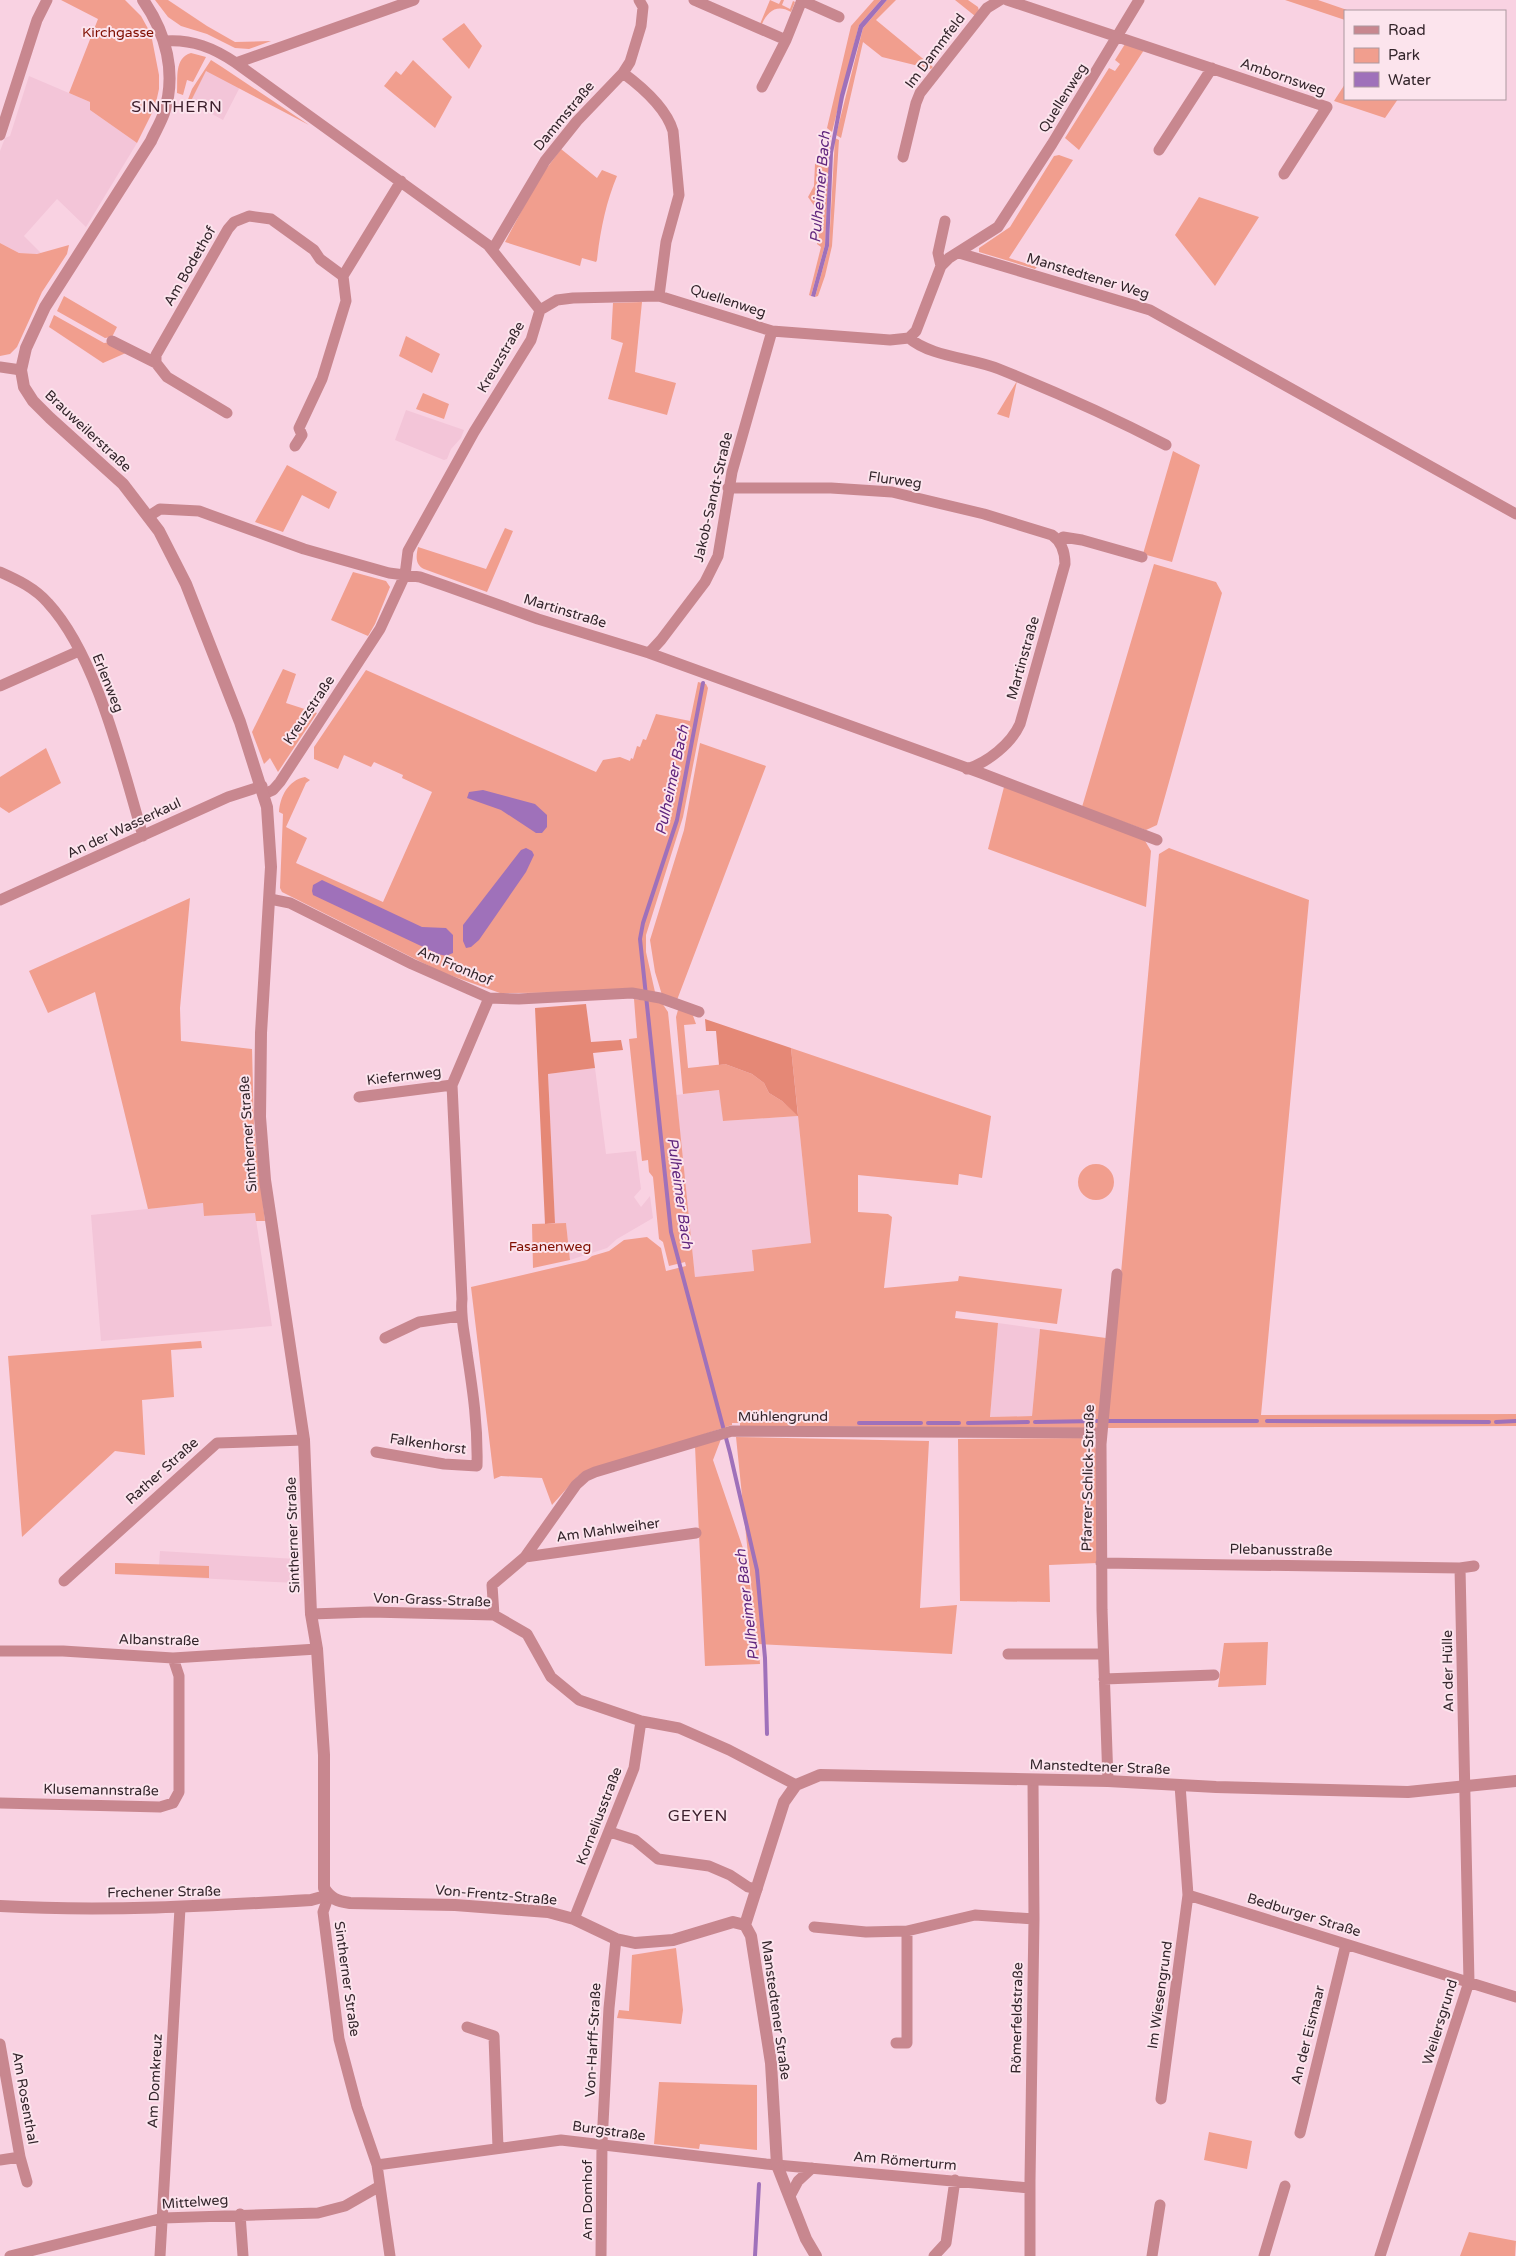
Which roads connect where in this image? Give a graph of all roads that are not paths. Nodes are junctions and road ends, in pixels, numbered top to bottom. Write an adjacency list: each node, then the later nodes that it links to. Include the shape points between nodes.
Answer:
1 (47, 0): 18 (street, via 37,20)
2 (143, 0): 13 (street)
3 (414, 0): 14 (street)
4 (639, 0): 16 (street, Dammstraße, via 643,7 641,26)
5 (694, 0): 12 (street)
6 (802, 0): 10 (street); 12 (street)
7 (998, 0): 20 (street, Im Dammfeld, via 987,8 920,93)
8 (1007, 0): 11 (street)
9 (1140, 0): 11 (street, Quellenweg)
10 (840, 17)
11 (1117, 36): 15 (street, Ambornsweg); 25 (street, Quellenweg, via 998,227)
12 (786, 40): 17 (street)
13 (165, 41): 14 (street, Kreuzstraße, via 177,40 212,48); 35 (street, via 170,80 164,114 151,141 45,307 26,348)
14 (236, 63): 22 (street, Kreuzstraße)
15 (1212, 68): 19 (street); 21 (street, Ambornsweg, via 1327,107)
16 (624, 73): 24 (street, Dammstraße, via 577,121 546,161); 28 (street, via 656,103 673,131 679,195 666,242)
17 (762, 87)
18 (0, 135)
19 (1159, 150)
20 (903, 157)
21 (1284, 174)
22 (401, 181): 24 (street, Kreuzstraße); 27 (street)
23 (945, 221): 26 (street, via 938,253)
24 (493, 249): 29 (street, Kreuzstraße)
25 (959, 253): 26 (street, Quellenweg); 40 (street, Manstedtener Weg, via 1150,310)
26 (941, 266): 31 (street, via 916,330)
27 (343, 276): 33 (street, Am Bodethof, via 271,219 255,215 240,218 228,230 156,355); 38 (street, via 346,301 322,378 300,428 302,435)
28 (659, 296): 29 (street, Quellenweg, via 573,298 557,300); 30 (street, Quellenweg)
29 (540, 310): 45 (street, Kreuzstraße, via 531,340 474,432 408,551)
30 (772, 331): 31 (street, Quellenweg, via 890,340); 39 (street, Jakob-Sandt-Straße)
31 (909, 338): 37 (street, via 920,346 997,368 1107,414)
32 (112, 341): 33 (street)
33 (156, 363): 36 (street, via 167,377)
34 (0, 367): 35 (street)
35 (21, 370): 41 (street, Brauweilerstraße, via 24,387 33,401 109,469)
36 (226, 413)
37 (1166, 445)
38 (295, 446)
39 (728, 488): 42 (street, Flurweg, via 832,488 892,492 984,514); 47 (street, Jakob-Sandt-Straße, via 720,548 712,571)
40 (1516, 514)
41 (149, 516): 45 (street, Martinstraße, via 160,509 199,511 304,549); 50 (street, Brauweilerstraße, via 186,584)
42 (1055, 538): 43 (street, Flurweg, via 1082,540); 49 (street, Martinstraße, via 1064,550 1065,564 1020,724 1011,738 995,752)
43 (1142, 558)
44 (0, 572): 46 (street, Erlenweg, via 22,582 48,602)
45 (405, 575): 47 (street, Martinstraße); 50 (street, Kreuzstraße, via 368,649 280,782 273,790)
46 (79, 651): 48 (street); 51 (street, Erlenweg, via 105,712)
47 (650, 653): 49 (street, Martinstraße)
48 (0, 686)
49 (967, 769): 52 (street, Martinstraße)
50 (263, 790): 51 (street, An der Wasserkaul, via 228,796); 53 (street, Brauweilerstraße, via 270,836)
51 (143, 836): 54 (street, An der Wasserkaul)
52 (1157, 840)
53 (270, 899): 55 (street, Am Fronhof, via 290,903); 63 (street, Sintherner Straße, via 260,1033 260,1116 265,1180)
54 (0, 900)
55 (489, 998): 56 (street, Am Fronhof, via 632,993 656,997); 57 (street)
56 (699, 1012)
57 (452, 1085): 58 (street, Kiefernweg); 60 (street, via 462,1299)
58 (359, 1097)
59 (1117, 1274): 62 (street, Pfarrer-Schlick-Straße)
60 (460, 1316): 61 (street, via 419,1322); 64 (street, Falkenhorst, via 478,1431 477,1466 444,1464)
61 (385, 1338)
62 (1101, 1433): 66 (street, Mühlengrund, via 732,1431 586,1476 576,1485); 67 (street, Pfarrer-Schlick-Straße)
63 (304, 1440): 70 (street, Rather Straße, via 217,1443); 71 (street, Sintherner Straße)
64 (376, 1452)
65 (696, 1533): 66 (street, Am Mahlweiher)
66 (525, 1557): 72 (street, Mühlengrund, via 492,1585)
67 (1101, 1563): 69 (street, Plebanusstraße); 76 (street, Pfarrer-Schlick-Straße)
68 (1474, 1566): 69 (street)
69 (1460, 1568): 86 (street, An der Hülle)
70 (64, 1581)
71 (311, 1614): 72 (street, Von-Grass-Straße); 73 (street, Sintherner Straße)
72 (494, 1615): 80 (street, Von-Grass-Straße, via 528,1634 551,1677 579,1700)
73 (317, 1649): 77 (street, Albanstraße); 90 (street, Sintherner Straße, via 324,1755 324,1888)
74 (0, 1651): 77 (street, Albanstraße, via 63,1651)
75 (1008, 1654): 76 (street)
76 (1103, 1654): 79 (street, Pfarrer-Schlick-Straße)
77 (172, 1658): 87 (street, Klusemannstraße, via 179,1676 178,1792 172,1803 160,1807)
78 (1214, 1675): 79 (street)
79 (1104, 1679): 82 (street, Pfarrer-Schlick-Straße)
80 (641, 1721): 84 (street, Von-Grass-Straße, via 679,1728); 88 (street, Korneliusstraße, via 634,1768)
81 (1033, 1781): 82 (street, Manstedtener Straße); 84 (street, Manstedtener Straße, via 839,1774 820,1775); 94 (street, Römerfeldstraße)
82 (1108, 1781): 85 (street, Manstedtener Straße)
83 (1516, 1781): 86 (street, Manstedtener Straße)
84 (796, 1785): 89 (street, via 784,1802)
85 (1180, 1785): 86 (street, Manstedtener Straße, via 1408,1792); 91 (street)
86 (1466, 1787): 101 (street, Weilersgrund)
87 (0, 1803)
88 (610, 1832): 89 (street, via 635,1840 658,1859 709,1866); 95 (street, Korneliusstraße)
89 (757, 1889): 96 (street)
90 (329, 1895): 93 (street, Frechener Straße, via 312,1900); 95 (street, Von-Frentz-Straße, via 337,1901 350,1903 462,1905 548,1912); 112 (street, Sintherner Straße, via 323,1912 339,2039)
91 (1188, 1895): 100 (street, Bedburger Straße); 106 (street, Im Wiesengrund)
92 (0, 1906): 93 (street, Frechener Straße)
93 (180, 1908): 123 (street, Am Domkreuz)
94 (1034, 1918): 98 (street, via 974,1915); 119 (street, Römerfeldstraße)
95 (574, 1919): 99 (street, Von-Frentz-Straße)
96 (745, 1925): 99 (street, Von-Frentz-Straße, via 733,1922 673,1940 635,1943); 113 (street, Manstedtener Straße, via 751,1936 771,2063)
97 (814, 1927): 98 (street, via 866,1932)
98 (907, 1931): 104 (street, via 907,2043)
99 (616, 1939): 108 (street, Von-Harff-Straße)
100 (1346, 1944): 101 (street, Bedburger Straße); 107 (street, An der Eismaar)
101 (1469, 1982): 102 (street, Bedburger Straße); 134 (street, Weilersgrund)
102 (1516, 1997)
103 (467, 2027): 109 (street, via 494,2036)
104 (896, 2042)
105 (0, 2044): 110 (street, Am Rosenthal)
106 (1161, 2099)
107 (1300, 2133)
108 (602, 2143): 109 (street, Burgstraße, via 561,2140); 113 (street, Burgstraße, via 647,2152); 128 (street, Am Domhof)
109 (498, 2148): 112 (street, Burgstraße)
110 (20, 2157): 111 (street, Am Rosenthal); 116 (street, Am Rosenthal)
111 (0, 2160)
112 (377, 2165): 117 (street, Sintherner Straße)
113 (777, 2165): 114 (street, Am Römerturm); 120 (street, Manstedtener Straße)
114 (812, 2168): 115 (street, Am Römerturm); 120 (street, via 798,2181)
115 (955, 2180): 119 (street, Am Römerturm); 130 (street, via 946,2243)
116 (27, 2182)
117 (380, 2186): 122 (street, Mittelweg, via 345,2206 318,2213); 127 (street, Sintherner Straße)
118 (1285, 2186): 133 (street)
119 (1030, 2188): 131 (street, Römerfeldstraße)
120 (790, 2196): 129 (street, Manstedtener Straße)
121 (1160, 2205): 132 (street)
122 (240, 2214): 123 (street, Mittelweg); 126 (street)
123 (163, 2218): 124 (street, Mittelweg); 125 (street, Am Domkreuz)
124 (10, 2256)
125 (160, 2256)
126 (243, 2256)
127 (390, 2256)
128 (601, 2256)
129 (816, 2256)
130 (934, 2256)
131 (1030, 2256)
132 (1152, 2256)
133 (1264, 2256)
134 (1380, 2256)

